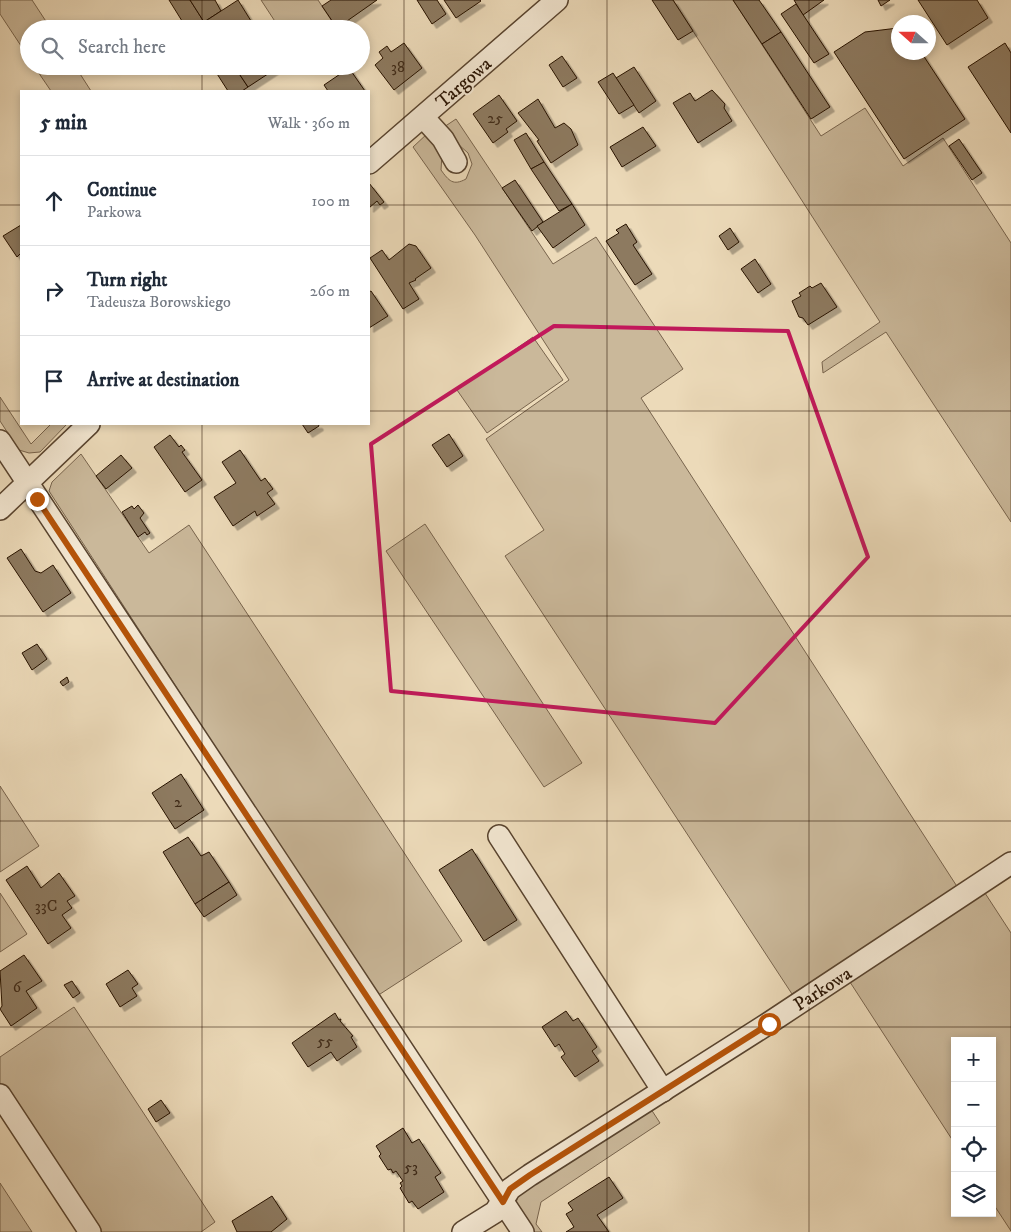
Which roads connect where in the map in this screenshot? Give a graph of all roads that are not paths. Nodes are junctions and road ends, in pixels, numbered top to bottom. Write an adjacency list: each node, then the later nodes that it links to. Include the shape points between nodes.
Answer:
1 (557, 0): 2 (street, Targowa)
2 (423, 117): 3 (street, Targowa); 4 (street)
3 (370, 162)
4 (456, 162)
5 (88, 425): 7 (street)
6 (0, 441): 7 (street)
7 (27, 484): 8 (street); 13 (street)
8 (0, 509)
9 (499, 836): 11 (street)
10 (1011, 863): 11 (street, Parkowa)
11 (663, 1091): 13 (street, Parkowa, via 514,1185)
12 (0, 1095): 14 (street)
13 (503, 1202): 15 (street, Parkowa, via 495,1212); 16 (street)
14 (90, 1232)
15 (463, 1232)
16 (523, 1232)

